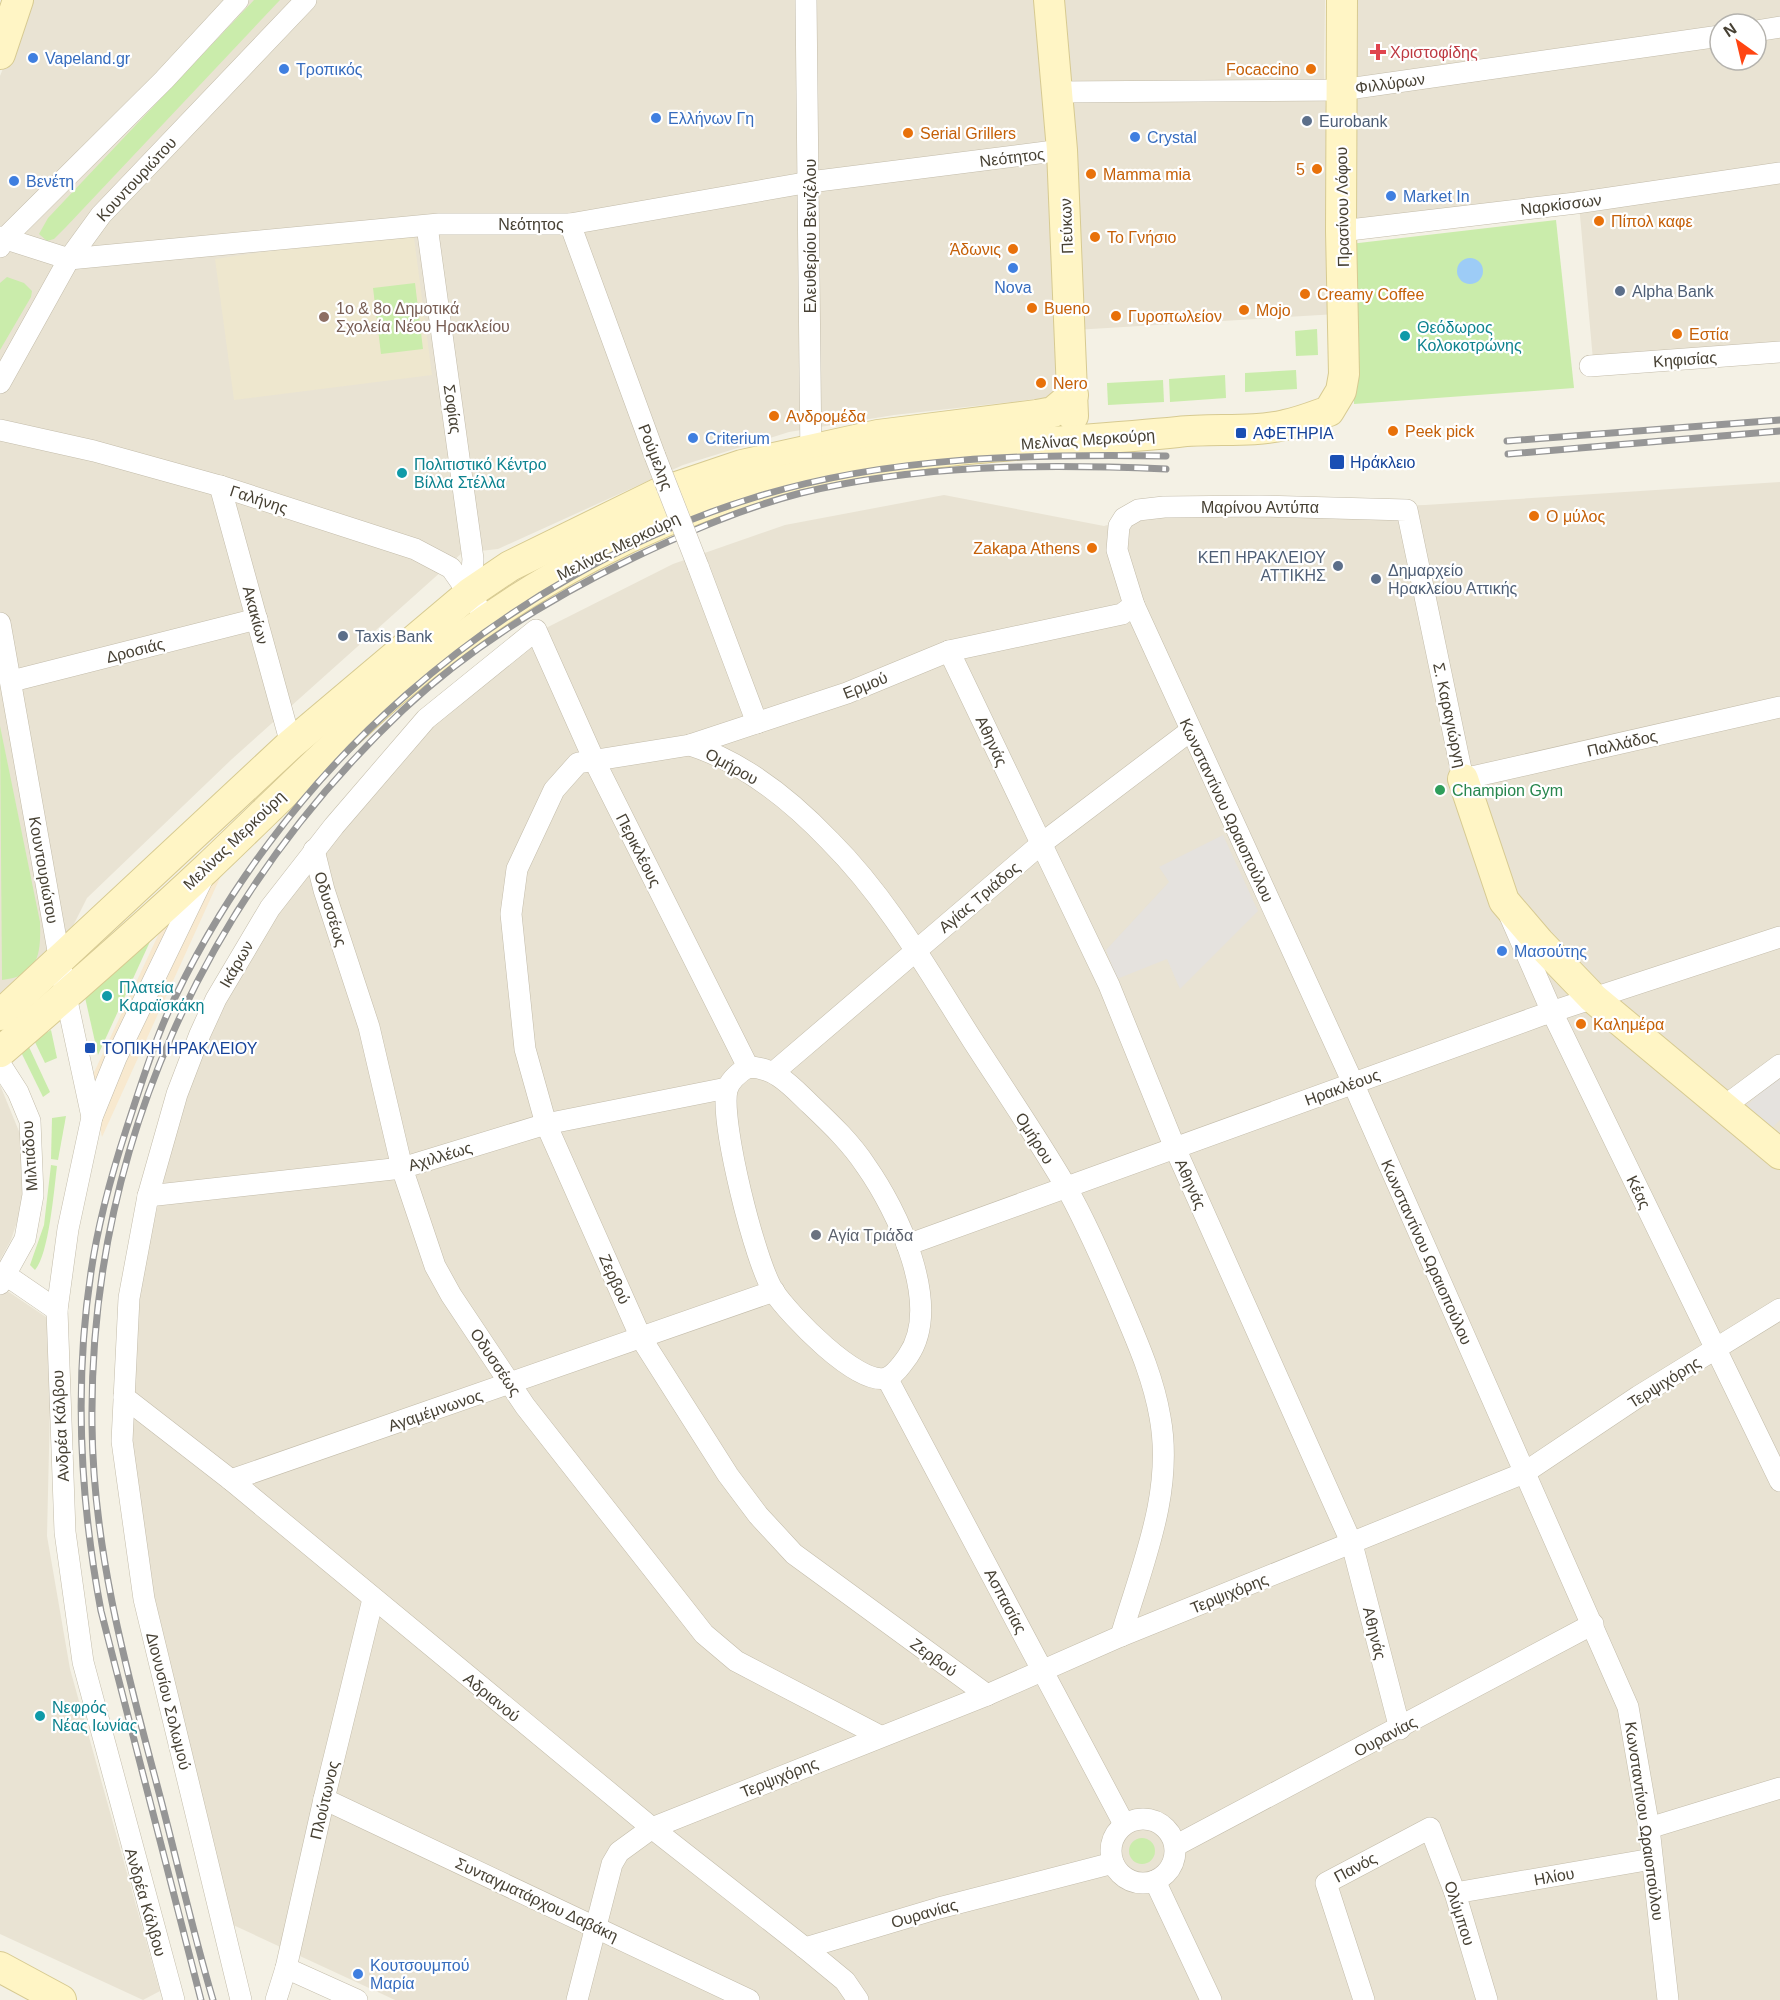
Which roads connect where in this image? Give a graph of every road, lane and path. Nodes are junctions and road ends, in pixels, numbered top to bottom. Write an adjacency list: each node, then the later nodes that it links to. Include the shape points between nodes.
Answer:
1 (18, 0): 8 (street)
2 (238, 0): 17 (street, via 165,80)
3 (306, 0): 18 (street, Κουντουριώτου, via 101,215)
4 (806, 0): 13 (street, Ελευθερίου Βενιζέλου)
5 (1049, 0): 10 (street, Πεύκων)
6 (1342, 0): 9 (street, Πρασίνου Λόφου)
7 (1708, 38): 9 (street, Φιλλύρων)
8 (0, 54)
9 (1341, 90): 10 (street, Φιλλύρων); 16 (street, Πρασίνου Λόφου)
10 (1058, 92): 11 (street, Πεύκων)
11 (1062, 150): 13 (street, Νεότητος); 22 (street, Πεύκων)
12 (1780, 173): 16 (street, Ναρκίσσων, via 1576,203)
13 (810, 182): 14 (street, Νεότητος); 26 (street, Ελευθερίου Βενιζέλου)
14 (570, 224): 15 (street, Νεότητος); 39 (street, Ρούμελης, bridge)
15 (427, 225): 18 (street, Νεότητος); 30 (street, Σοφίας, via 473,559)
16 (1341, 231): 23 (street, Πρασίνου Λόφου, via 1344,374 1341,391)
17 (2, 241): 18 (street, Νεότητος)
18 (69, 259): 21 (street, Κουντουριώτου)
19 (1780, 352): 20 (street, Κηφισίας)
20 (1590, 366)
21 (0, 383)
22 (1073, 395): 25 (street, Πεύκων, via 1074,424 1079,438); 26 (street, Μελίνας Μερκούρη, via 1061,408 1045,414 878,435)
23 (1329, 411): 25 (street, Μελίνας Μερκούρη, via 1283,426)
24 (0, 430): 27 (street, Γαλήνης, via 83,448)
25 (1092, 441): 26 (street, Μελίνας Μερκούρη, via 943,450 877,459)
26 (811, 460): 30 (street, Μελίνας Μερκούρη, via 742,465 659,493 510,566); 34 (street, Μελίνας Μερκούρη, via 615,544 555,575)
27 (220, 486): 30 (street, Γαλήνης, via 415,549 450,568); 32 (street, Ακακίων)
28 (1407, 510): 29 (street, Μαρίνου Αντύπα, via 1150,507 1124,518); 44 (street, Σ. Καραγιώργη)
29 (1119, 526): 31 (street, Κωνσταντίνου Ωραιοπούλου, via 1117,550)
30 (470, 593): 34 (street, Γαλήνης); 41 (street, Μελίνας Μερκούρη)
31 (1134, 605): 36 (street, Ερμού, via 1122,614); 40 (street, Κωνσταντίνου Ωραιοπούλου)
32 (257, 619): 37 (street, Δροσιάς); 41 (street, Ακακίων)
33 (0, 622): 37 (street, Κουντουριώτου)
34 (486, 622): 47 (street, Μελίνας Μερκούρη, via 393,692)
35 (536, 630): 43 (street, Περικλέους); 46 (street, Ικάρων, via 426,719)
36 (949, 651): 39 (street, Ερμού, via 848,693); 45 (street, Αθηνάς)
37 (12, 681): 51 (street, Κουντουριώτου)
38 (1780, 707): 44 (street, Παλλάδος)
39 (758, 723): 42 (street, Ερμού)
40 (1190, 731): 45 (street, Αγίας Τριάδος); 61 (street, Κωνσταντίνου Ωραιοπούλου)
41 (291, 744): 51 (street, Μελίνας Μερκούρη)
42 (690, 745): 43 (street, Ερμού); 50 (street, Ομήρου, via 715,753 768,786 829,839 864,877)
43 (594, 760): 59 (street, Περικλέους); 65 (street, Ζερβού, via 578,763 554,790 517,869 511,914 525,1049)
44 (1464, 779): 48 (street, Σ. Καραγιώργη)
45 (1041, 844): 50 (street, Αγίας Τριάδος); 66 (street, Αθηνάς, via 1109,985)
46 (314, 850): 68 (street, Οδυσσέως, via 369,1027); 70 (street, Ικάρων, via 270,908 216,999 177,1094)
47 (208, 867): 52 (street, Μελίνας Μερκούρη); 64 (street, Ανδρέα Κάλβου, via 116,1058)
48 (1504, 901): 53 (street, Σ. Καραγιώργη); 54 (street, Κέας)
49 (1780, 937): 53 (street, Ηρακλέους)
50 (916, 950): 60 (street, Αγίας Τριάδος); 69 (street, Ομήρου)
51 (59, 961): 52 (street, Κουντουριώτου); 55 (street, Μελίνας Μερκούρη)
52 (66, 996): 56 (street, Μελίνας Μερκούρη); 64 (street, Κουντουριώτου)
53 (1593, 998): 54 (street, Ηρακλέους); 63 (street, Σ. Καραγιώργη)
54 (1551, 1012): 61 (street, Ηρακλέους); 77 (street, Κέας)
55 (0, 1015)
56 (0, 1052)
57 (0, 1064): 72 (street, Μιλτιάδου, via 30,1121 33,1157 33,1195 25,1239)
58 (1780, 1065): 63 (street)
59 (748, 1066): 60 (street); 62 (street)
60 (774, 1072): 71 (street, via 833,1126 865,1163)
61 (1353, 1083): 66 (street, Ηρακλέους); 81 (street, Κωνσταντίνου Ωραιοπούλου)
62 (727, 1088): 65 (street, Αχιλλέως); 73 (street, via 725,1110 746,1212)
63 (1722, 1108): 67 (street, Σ. Καραγιώργη)
64 (92, 1117): 75 (street, Ανδρέα Κάλβου, via 68,1229)
65 (546, 1124): 68 (street, Αχιλλέως); 76 (street, Ζερβού)
66 (1175, 1148): 69 (street, Ηρακλέους); 84 (street, Αθηνάς)
67 (1780, 1154)
68 (402, 1168): 70 (street, Αχιλλέως); 79 (street, Οδυσσέως, via 435,1266)
69 (1066, 1187): 71 (street, Ηρακλέους); 87 (street, Ομήρου, via 1135,1336 1153,1381 1161,1420 1163,1471 1157,1517)
70 (148, 1196): 80 (street, Ικάρων, via 129,1298)
71 (907, 1245): 78 (street, via 922,1302 920,1329 912,1351)
72 (3, 1280): 75 (street)
73 (774, 1292): 76 (street, Αγαμέμνωνος); 78 (street, via 830,1353 858,1372)
74 (1780, 1309): 77 (street, Τερψιχόρης)
75 (57, 1310): 108 (street, Ανδρέα Κάλβου, via 65,1532 83,1662)
76 (641, 1338): 79 (street, Αγαμέμνωνος); 89 (street, Ζερβού, via 728,1475 794,1554)
77 (1716, 1349): 81 (street, Τερψιχόρης); 83 (street, Κέας)
78 (887, 1378): 88 (street, Ασπασίας)
79 (510, 1384): 82 (street, Αγαμέμνωνος); 91 (street, Οδυσσέως, via 696,1624 719,1648 736,1661)
80 (124, 1397): 82 (street, Αδριανού); 109 (street, Διονυσίου Σολωμού, via 122,1441 144,1599)
81 (1524, 1473): 84 (street, Τερψιχόρης); 86 (street, Κωνσταντίνου Ωραιοπούλου)
82 (231, 1480): 85 (street, Αδριανού)
83 (1780, 1481)
84 (1352, 1544): 87 (street, Τερψιχόρης); 90 (street, Αθηνάς)
85 (372, 1599): 93 (street, Πλούτωνος); 95 (street, Αδριανού)
86 (1593, 1624): 90 (street, Ουρανίας); 97 (street, Κωνσταντίνου Ωραιοπούλου, via 1628,1707)
87 (1121, 1636): 88 (street, Τερψιχόρης)
88 (1043, 1671): 89 (street, Τερψιχόρης); 94 (street, Ασπασίας)
89 (987, 1695): 91 (street, Τερψιχόρης)
90 (1400, 1729): 98 (street, Ουρανίας)
91 (880, 1736): 95 (street, Τερψιχόρης)
92 (1780, 1788): 97 (street)
93 (324, 1799): 103 (street, Συνταγματάρχου Δαβάκη); 106 (street, Πλούτωνος)
94 (1124, 1824): 98 (street, via 1136,1819 1156,1821 1171,1833); 100 (street, via 1111,1849)
95 (652, 1828): 103 (street, Τερψιχόρης, via 619,1852 612,1864); 104 (street, Αδριανού)
96 (1430, 1828): 102 (street, Ολύμπου); 116 (street, Πανός, via 1326,1883)
97 (1648, 1828): 99 (street, Κωνσταντίνου Ωραιοπούλου)
98 (1175, 1846): 101 (street, via 1171,1867)
99 (1652, 1859): 102 (street, Ηλίου); 118 (street, Κωνσταντίνου Ωραιοπούλου)
100 (1113, 1863): 101 (street, via 1130,1880); 104 (street, Ουρανίας)
101 (1155, 1881): 115 (street)
102 (1455, 1893): 117 (street, Ολύμπου)
103 (595, 1926): 112 (street, Τερψιχόρης); 113 (street, Συνταγματάρχου Δαβάκη)
104 (805, 1948): 114 (street, Αδριανού, via 845,1981)
105 (0, 1967): 107 (street)
106 (286, 1968): 110 (street, Πλούτωνος); 111 (street)
107 (61, 2000)
108 (174, 2000)
109 (241, 2000)
110 (276, 2000)
111 (357, 2000)
112 (577, 2000)
113 (750, 2000)
114 (858, 2000)
115 (1211, 2000)
116 (1364, 2000)
117 (1487, 2000)
118 (1668, 2000)

